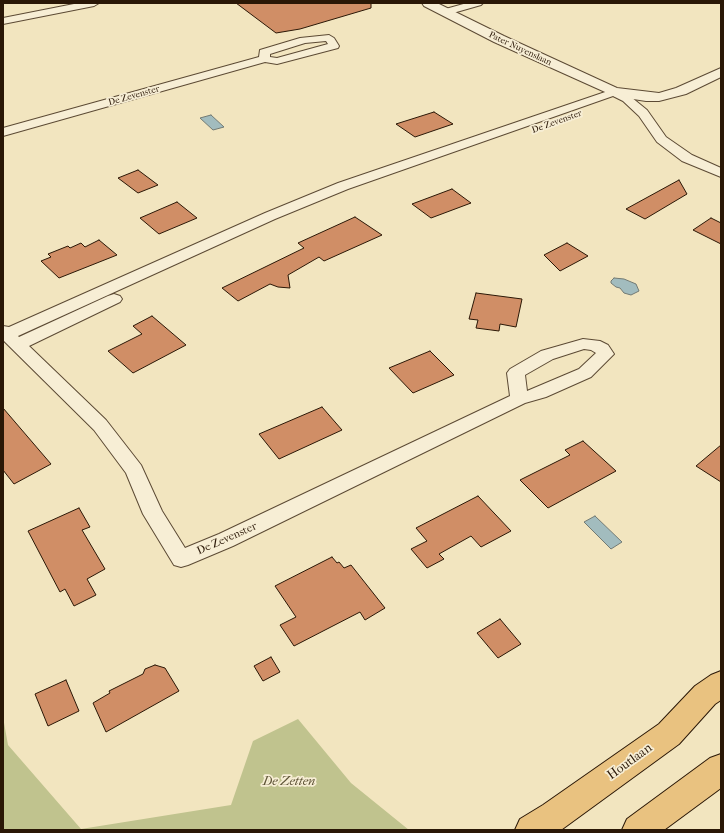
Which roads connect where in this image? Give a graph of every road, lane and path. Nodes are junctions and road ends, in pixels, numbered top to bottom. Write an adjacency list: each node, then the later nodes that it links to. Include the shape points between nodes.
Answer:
1 (94, 3): 5 (street)
2 (428, 3): 4 (street, Pater Nuyenslaan)
3 (478, 3): 4 (street)
4 (446, 12): 8 (street, Pater Nuyenslaan)
5 (3, 21)
6 (264, 59): 6 (street, De Zevenster, via 276,61 334,46 329,38 304,40 264,52); 10 (street, De Zevenster)
7 (721, 72): 8 (street, Pater Nuyenslaan, via 681,91 659,97 646,98)
8 (614, 92): 9 (street, Pater Nuyenslaan); 11 (street, De Zevenster)
9 (627, 99): 11 (street, De Zevenster); 12 (street, Pater Nuyenslaan, via 643,112 661,140 687,158)
10 (3, 132)
11 (483, 143): 13 (street, De Zevenster, via 348,188 261,230 199,253)
12 (721, 173)
13 (9, 337): 14 (street, De Zevenster, via 100,425 134,470 153,514 181,559 226,540)
14 (519, 399): 14 (street, De Zevenster, via 540,393 586,373 606,354 602,348 583,344 547,355 516,373)
15 (721, 684): 17 (main road, Houtlaan, via 705,695 669,734)
16 (721, 769): 18 (main road)
17 (531, 830)
18 (638, 830)

